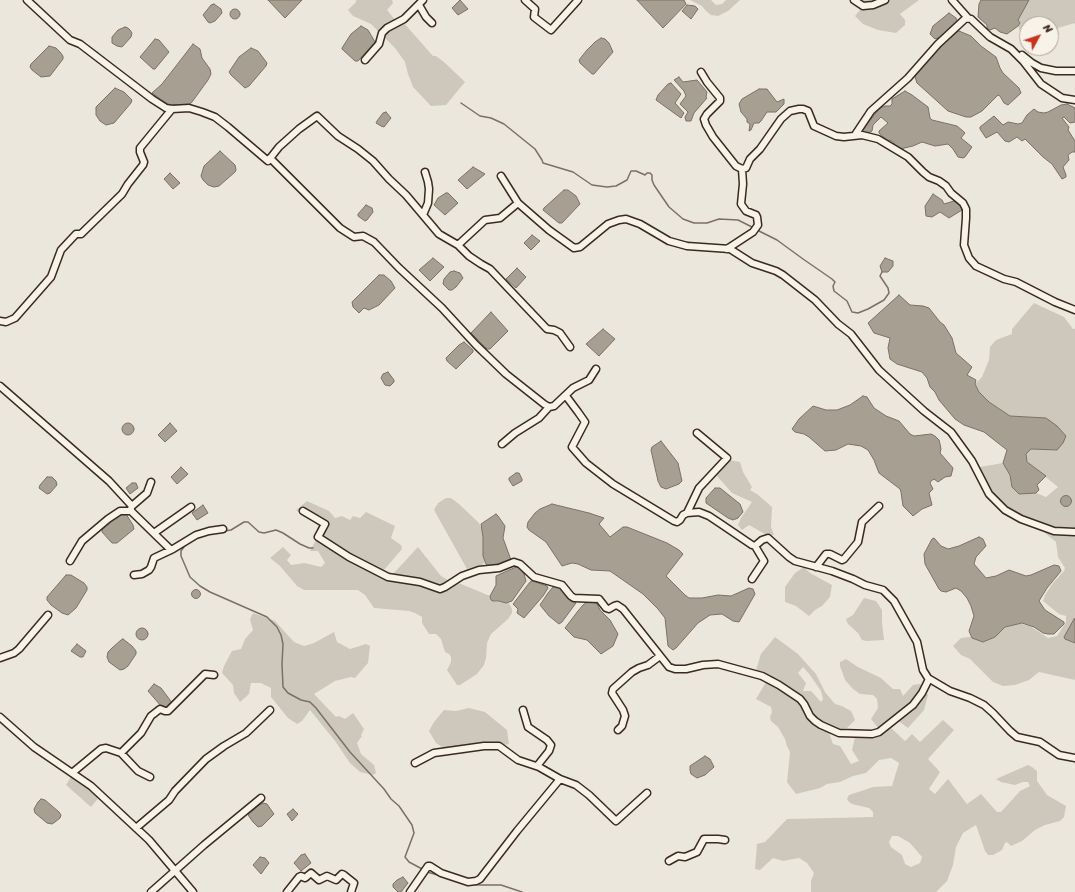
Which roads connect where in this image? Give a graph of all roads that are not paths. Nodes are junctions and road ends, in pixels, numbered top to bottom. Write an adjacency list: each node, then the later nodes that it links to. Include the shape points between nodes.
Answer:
1 (27, 0): 15 (street, via 70,40 86,48 152,99)
2 (524, 0): 3 (street, via 535,9 534,17 551,30)
3 (578, 0)
4 (854, 0): 5 (street, via 863,6)
5 (885, 0)
6 (952, 0): 8 (street)
7 (421, 2): 9 (street, via 426,17); 11 (street, via 404,19 382,33 378,44)
8 (968, 18): 10 (street, via 990,37); 16 (street, via 963,20 908,78 871,111)
9 (432, 23)
10 (1002, 43): 12 (street, via 1014,46 1025,58 1041,68); 14 (street, via 1023,61 1041,84 1062,98)
11 (365, 60)
12 (1075, 71)
13 (701, 72): 18 (street, via 720,98 704,119 706,125 732,163)
14 (1075, 100)
15 (172, 109): 17 (street, via 189,108 215,117 268,161); 26 (street, via 140,148 143,165 122,194 61,250 52,277 15,318 6,322)
16 (855, 135): 18 (street, via 836,136 814,126 806,109 790,111 750,159 746,168); 25 (street, via 885,143 908,157 963,204 966,209 964,245 969,258 976,266)
17 (270, 158): 22 (street, via 299,129 317,116 338,136 373,161); 31 (street, via 340,228 354,237 363,236 374,242 506,374)
18 (742, 169): 24 (street, via 741,204 746,211 756,214 758,226)
19 (424, 172): 22 (street, via 429,189 428,203)
20 (502, 176): 21 (street)
21 (518, 203): 23 (street, via 500,218 485,220); 24 (street, via 574,248 580,247 608,224 626,220 640,224 669,241 687,246)
22 (423, 215): 23 (street, via 440,234)
23 (458, 245): 27 (street, via 469,256 490,269 547,329 560,333)
24 (727, 249): 41 (street, via 752,263 783,275 815,300 856,340 879,370 951,432 972,460 989,494 1005,510 1054,531)
25 (1075, 310)
26 (0, 321)
27 (570, 347)
28 (596, 369): 30 (street, via 586,383 578,385)
29 (0, 386): 37 (street, via 109,481)
30 (566, 396): 31 (street); 39 (street, via 585,422 572,447 586,463 613,484 674,521 677,522)
31 (549, 407): 33 (street, via 539,418)
32 (697, 433): 39 (street, via 727,458 699,488)
33 (502, 444)
34 (151, 482): 37 (street, via 147,493)
35 (879, 506): 46 (street, via 862,522 858,542 844,559 826,554)
36 (191, 507): 42 (street)
37 (131, 509): 42 (street); 45 (street, via 120,511 82,541)
38 (303, 510): 50 (street, via 325,524 318,537 349,558 388,577 420,582 440,589 462,576 480,570 499,568 514,562 520,564 534,577 559,583 574,598 599,599 609,609 617,605 623,609)
39 (688, 513): 43 (street, via 699,512 709,516)
40 (223, 529): 44 (street, via 196,535)
41 (1075, 532)
42 (154, 533): 44 (street)
43 (755, 546): 46 (street, via 768,538 795,561); 48 (street, via 764,561)
44 (171, 550): 47 (street, via 154,558 149,570)
45 (70, 561)
46 (816, 567): 53 (street, via 878,588 889,595 917,642 923,670)
47 (134, 575)
48 (752, 579)
49 (48, 615): 51 (street, via 19,649)
50 (660, 656): 53 (street, via 669,667 675,669 718,664 762,676 800,699 810,716 821,725 839,733 879,732 916,702); 57 (street, via 632,672 612,692 625,716)
51 (0, 658)
52 (214, 675): 58 (street, via 205,674 168,711 160,709 151,716 141,733)
53 (930, 679): 59 (street, via 950,691 984,705 1017,737 1040,742 1059,755)
54 (270, 710): 67 (street, via 246,732 206,759 169,800)
55 (523, 710): 61 (street, via 528,727 551,745)
56 (0, 717): 62 (street, via 34,747)
57 (618, 730)
58 (121, 754): 62 (street, via 106,748 101,749); 63 (street, via 138,771)
59 (1075, 758)
60 (415, 763): 61 (street, via 434,753 494,746 503,748 518,760)
61 (537, 766): 64 (street)
62 (72, 773): 67 (street, via 91,786)
63 (150, 777)
64 (560, 779): 65 (street, via 583,790 616,821); 75 (street, via 480,879 468,882 441,873 430,866)
65 (647, 793)
66 (261, 798): 70 (street)
67 (136, 828): 70 (street)
68 (725, 840): 69 (street, via 704,839 697,852 685,857 678,856)
69 (669, 861)
70 (175, 870): 71 (street); 72 (street)
71 (151, 892)
72 (193, 892)
73 (287, 892): 74 (street, via 299,877 305,878 311,873 319,880 327,876 336,880 342,874 354,883)
74 (350, 892)
75 (410, 892)

